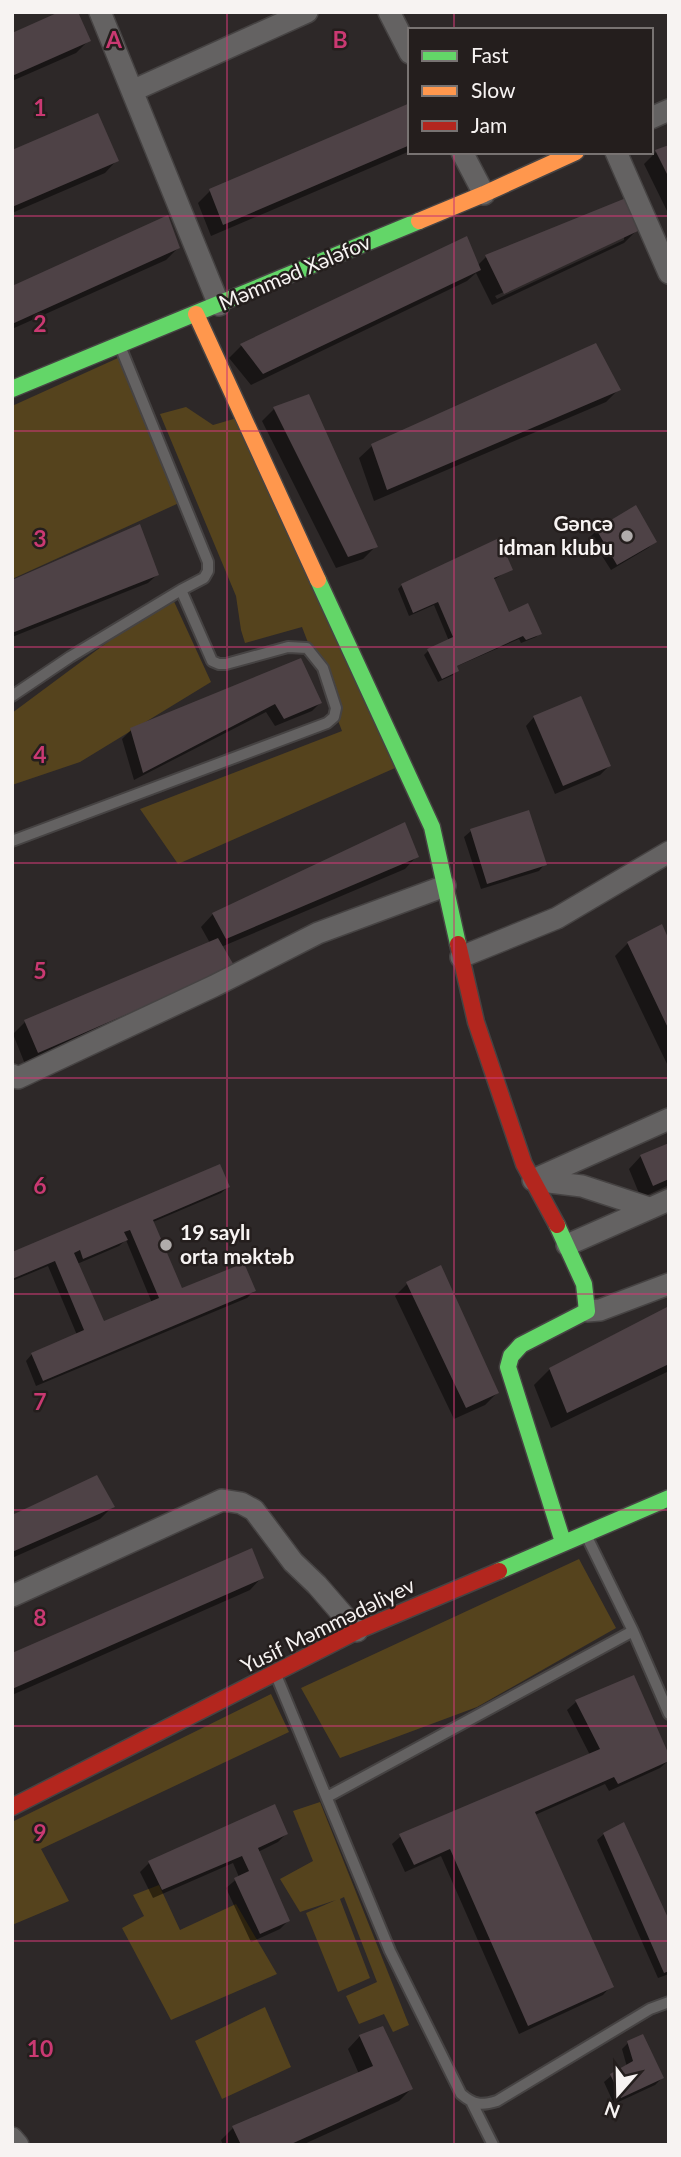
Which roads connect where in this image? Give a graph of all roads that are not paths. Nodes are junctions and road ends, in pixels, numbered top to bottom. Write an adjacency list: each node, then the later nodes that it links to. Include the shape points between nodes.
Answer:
1 (100, 12): 5 (street)
2 (307, 12): 5 (street)
3 (389, 12): 4 (street)
4 (408, 49)
5 (132, 91): 13 (street)
6 (669, 110): 7 (street)
7 (653, 117)
8 (463, 154): 11 (street)
9 (572, 154): 11 (street, Məmməd Xələfov)
10 (617, 154): 12 (street)
11 (484, 194): 13 (street, Məmməd Xələfov)
12 (669, 273)
13 (219, 305): 14 (street, Məmməd Xələfov)
14 (196, 314): 15 (street, Məmməd Xələfov); 21 (street, via 432,828)
15 (120, 346): 16 (street, Məmməd Xələfov); 17 (lane, via 208,562 204,578)
16 (12, 389)
17 (181, 590): 18 (lane); 19 (lane, via 212,661 226,664 288,647 307,648 323,668 336,708 334,717)
18 (12, 696)
19 (12, 841)
20 (669, 852): 22 (street, via 557,918)
21 (445, 886): 22 (street); 23 (street, via 318,933 18,1078)
22 (461, 957): 25 (street, via 476,1022)
23 (12, 1075)
24 (669, 1119): 25 (street)
25 (533, 1180): 27 (street, via 582,1186); 28 (street)
26 (669, 1200): 27 (street)
27 (649, 1208): 28 (street)
28 (568, 1245): 30 (street, via 584,1284)
29 (669, 1284): 30 (street)
30 (587, 1311): 33 (street, via 521,1345 508,1367)
31 (669, 1498): 32 (street, Yusif Məmmədəliyev)
32 (585, 1533): 33 (street, Yusif Məmmədəliyev); 35 (lane)
33 (563, 1542): 36 (street, Yusif Məmmədəliyev)
34 (12, 1596): 36 (street, via 222,1500 254,1510 293,1562)
35 (633, 1631): 38 (lane); 39 (lane)
36 (357, 1632): 37 (street, Yusif Məmmədəliyev)
37 (275, 1673): 39 (lane); 40 (street, Yusif Məmmədəliyev)
38 (669, 1714)
39 (327, 1797): 42 (lane, via 390,1951 461,2094)
40 (12, 1807)
41 (669, 2002): 42 (lane, via 497,2101 483,2106)
42 (472, 2103): 45 (lane)
43 (12, 2138): 44 (street)
44 (18, 2145)
45 (493, 2145)

